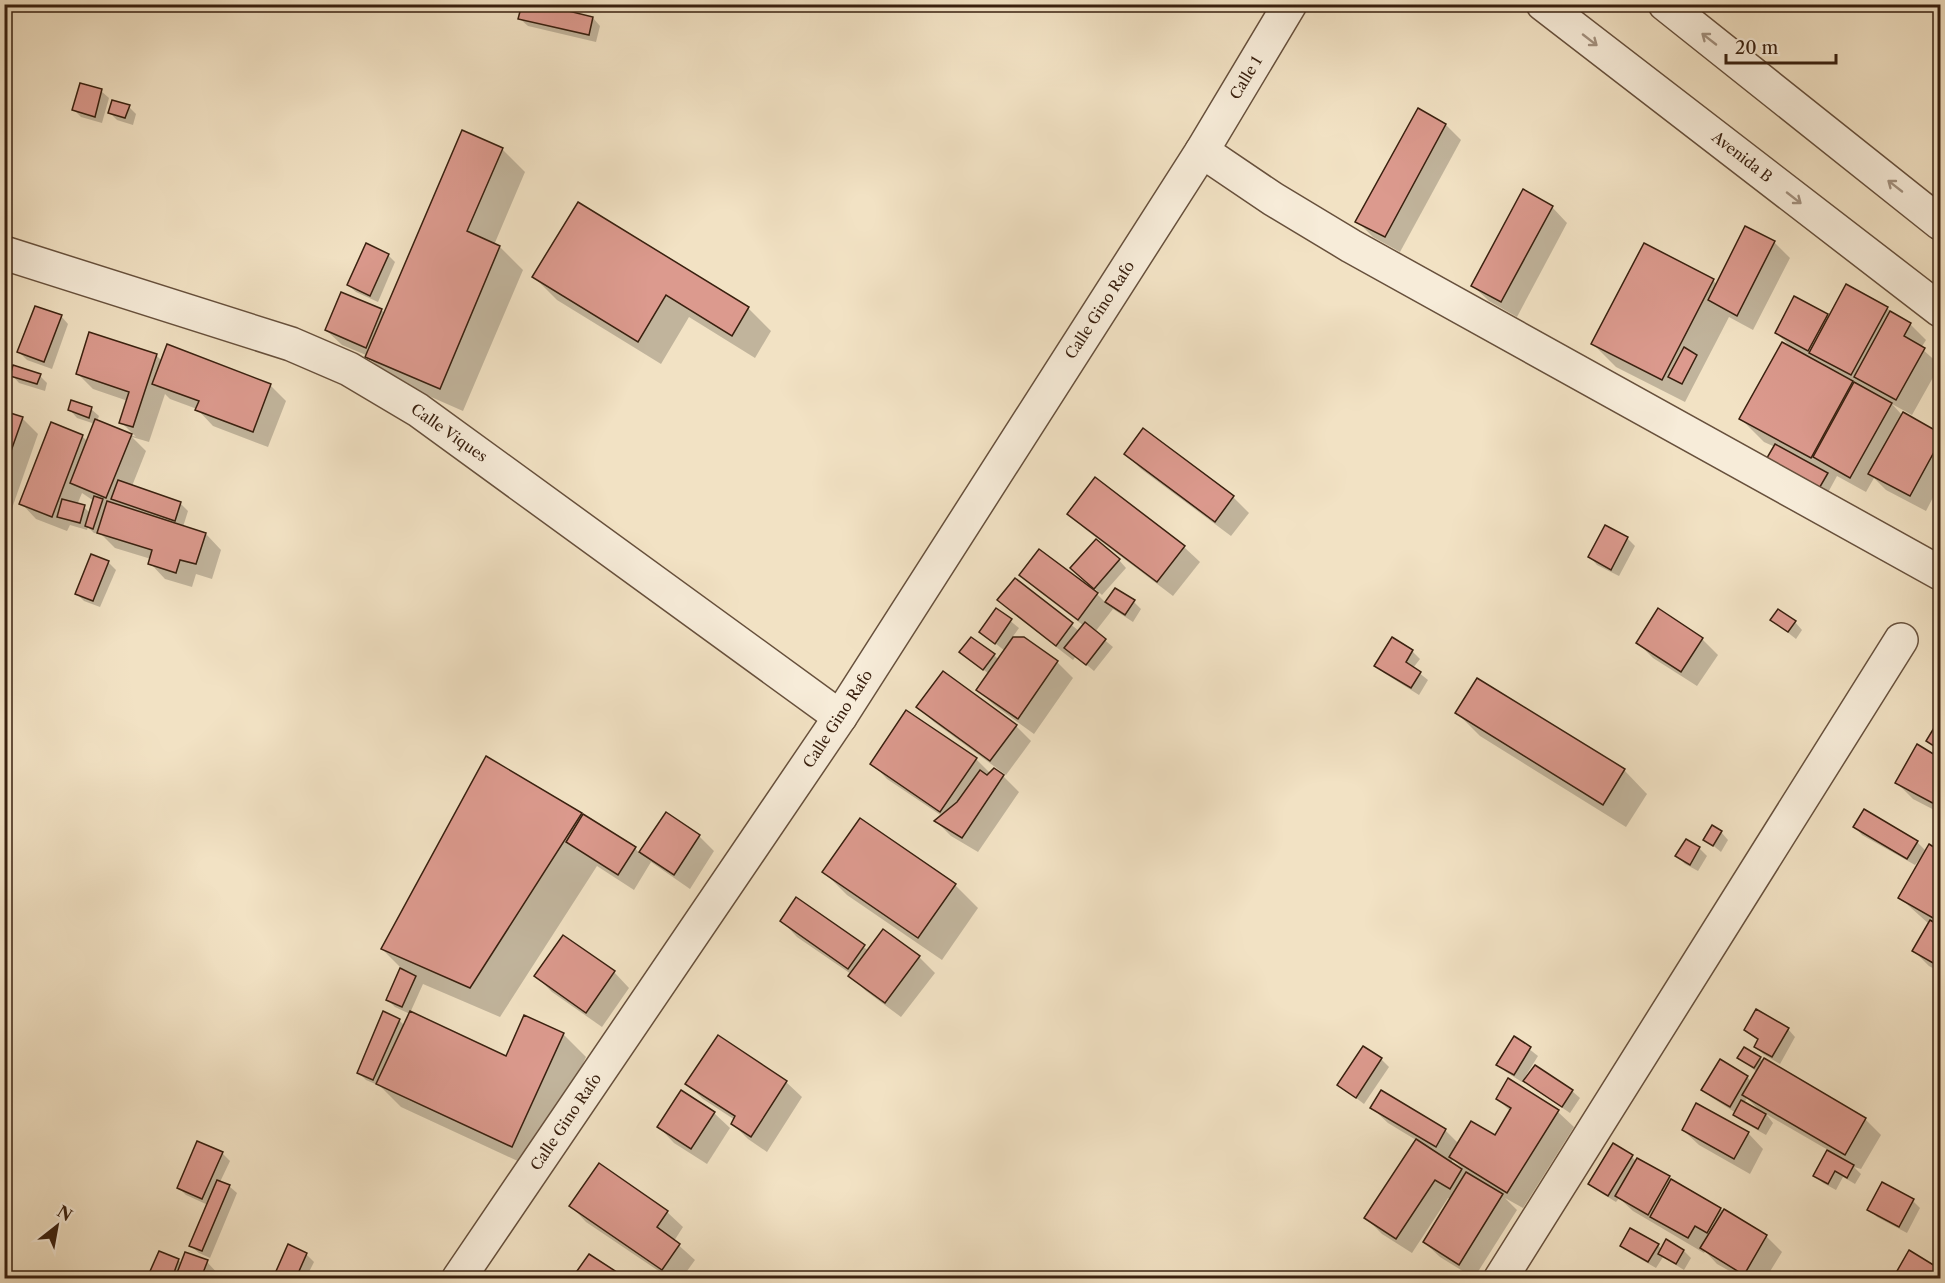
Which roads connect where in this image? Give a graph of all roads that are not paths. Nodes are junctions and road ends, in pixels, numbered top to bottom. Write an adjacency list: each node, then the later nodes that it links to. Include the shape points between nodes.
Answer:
1 (1290, 4): 4 (street, Calle 1)
2 (1544, 4): 7 (street, Avenida B, one-way to 7)
3 (1665, 4): 5 (street, one-way to 3)
4 (1202, 151): 8 (street, via 1351,246); 10 (street, Calle Gino Rafo)
5 (1941, 223)
6 (4, 253): 10 (street, Calle Viques, via 291,344 349,369 418,410)
7 (1941, 310)
8 (1941, 573)
9 (1901, 640): 12 (street)
10 (840, 717): 11 (street, Calle Gino Rafo)
11 (459, 1278)
12 (1501, 1278)

